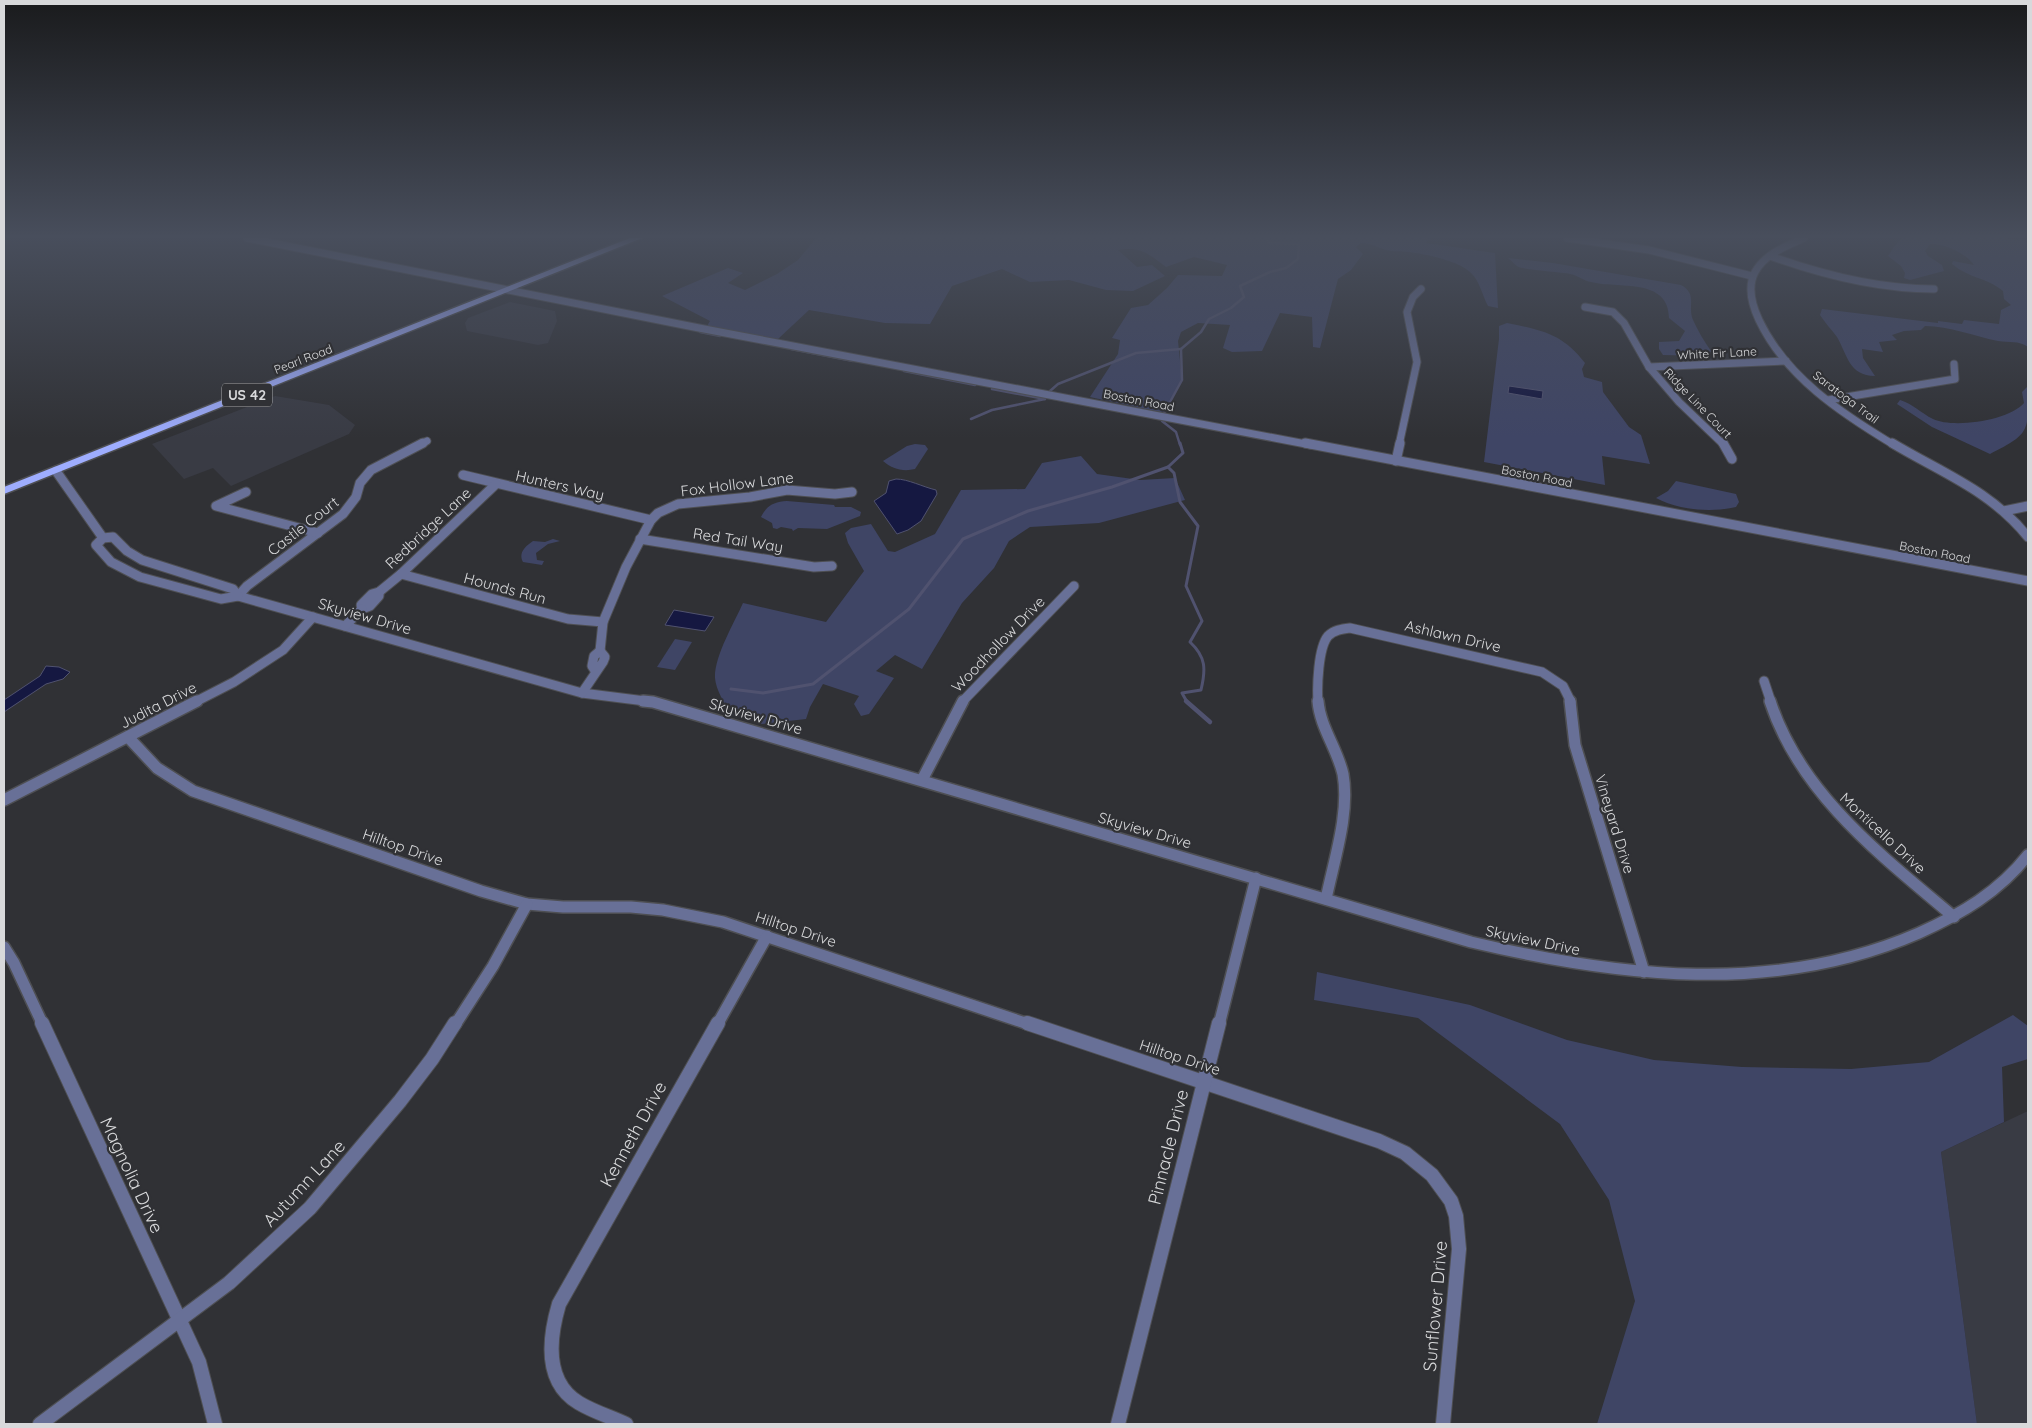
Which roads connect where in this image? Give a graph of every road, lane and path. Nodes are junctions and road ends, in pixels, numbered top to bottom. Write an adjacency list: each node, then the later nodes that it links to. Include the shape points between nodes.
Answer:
1 (474, 305): 13 (main road, Pearl Road / US 42)
2 (587, 305): 12 (street, Boston Road)
3 (1409, 305): 12 (street, via 1406,312 1417,362)
4 (1753, 305): 6 (street, Saratoga Trail, via 1770,340)
5 (1585, 307): 8 (street, Ridge Line Court, via 1613,312 1624,324)
6 (1786, 361): 8 (street, White Fir Lane); 9 (street, Saratoga Trail)
7 (1954, 364): 9 (street, via 1955,379)
8 (1649, 367): 11 (street, Ridge Line Court, via 1679,402 1722,442)
9 (1828, 400): 20 (street, Saratoga Trail, via 1876,434 1963,482)
10 (427, 441): 22 (street, Castle Court, via 371,470 360,483 349,507)
11 (1732, 459)
12 (1396, 461): 28 (street, Boston Road)
13 (56, 470): 16 (main road, Pearl Road / US 42); 24 (street, Skyview Drive)
14 (463, 475): 15 (street, Hunters Way)
15 (496, 484): 21 (street, Hunters Way); 27 (street, Redbridge Lane)
16 (4, 491)
17 (246, 492): 22 (street, via 216,506)
18 (852, 492): 21 (street, Fox Hollow Lane, via 835,494 787,490 678,504 667,507)
19 (2028, 506): 20 (street)
20 (2004, 510): 23 (street, Saratoga Trail)
21 (651, 520): 25 (street, Fox Hollow Lane)
22 (318, 533): 30 (street, Castle Court)
23 (2028, 536)
24 (103, 538): 30 (street, Skyview Drive, via 113,537 127,551 156,566 233,588); 30 (street, Skyview Drive, via 96,544 111,562 126,571 221,599)
25 (640, 540): 26 (street, Red Tail Way, via 807,566); 32 (street, Fox Hollow Lane)
26 (832, 566)
27 (401, 574): 32 (street, Hounds Run, via 568,619); 33 (street, Redbridge Lane, via 372,594)
28 (2028, 581)
29 (1074, 586): 38 (street, Woodhollow Drive, via 968,694 958,707)
30 (238, 596): 31 (street, Skyview Drive)
31 (313, 617): 33 (street, Skyview Drive); 37 (street, Judita Drive, via 283,650 260,666)
32 (603, 622): 36 (street, Fox Hollow Lane, via 600,651 605,657)
33 (345, 626): 36 (street, Skyview Drive)
34 (1764, 681): 44 (street, Monticello Drive, via 1777,724 1789,748 1825,799 1872,847)
35 (1563, 685): 42 (street, Ashlawn Drive, via 1542,672 1358,630 1333,631 1325,641 1317,696 1325,732 1339,761 1345,796); 47 (street, Vineyard Drive, via 1571,701 1575,744)
36 (582, 693): 38 (street, Skyview Drive, via 653,702)
37 (128, 736): 39 (street, Judita Drive); 43 (street, Hilltop Drive, via 154,767 193,791)
38 (922, 780): 41 (street, Skyview Drive)
39 (4, 800)
40 (2028, 855): 44 (street, Skyview Drive, via 2008,880)
41 (1256, 878): 42 (street, Skyview Drive); 48 (street, Pinnacle Drive)
42 (1326, 899): 47 (street, Skyview Drive, via 1499,949 1593,967)
43 (527, 904): 45 (street, Hilltop Drive, via 663,910 723,922); 50 (street, Autumn Lane, via 493,966 432,1059 350,1162 271,1246)
44 (1954, 917): 47 (street, Skyview Drive, via 1918,936 1883,949 1826,963 1749,973)
45 (766, 936): 48 (street, Hilltop Drive); 53 (street, Kenneth Drive, via 559,1304 553,1322 551,1356 564,1389 578,1402)
46 (4, 947): 50 (street, Magnolia Drive)
47 (1644, 972)
48 (1204, 1082): 49 (street, Hilltop Drive, via 1352,1131 1403,1152 1434,1175); 54 (street, Pinnacle Drive)
49 (1447, 1193): 55 (street, Sunflower Drive, via 1456,1213 1460,1250)
50 (180, 1322): 51 (street, Autumn Lane); 52 (street, Magnolia Drive, via 199,1362)
51 (40, 1424)
52 (215, 1424)
53 (626, 1424)
54 (1118, 1424)
55 (1443, 1424)

